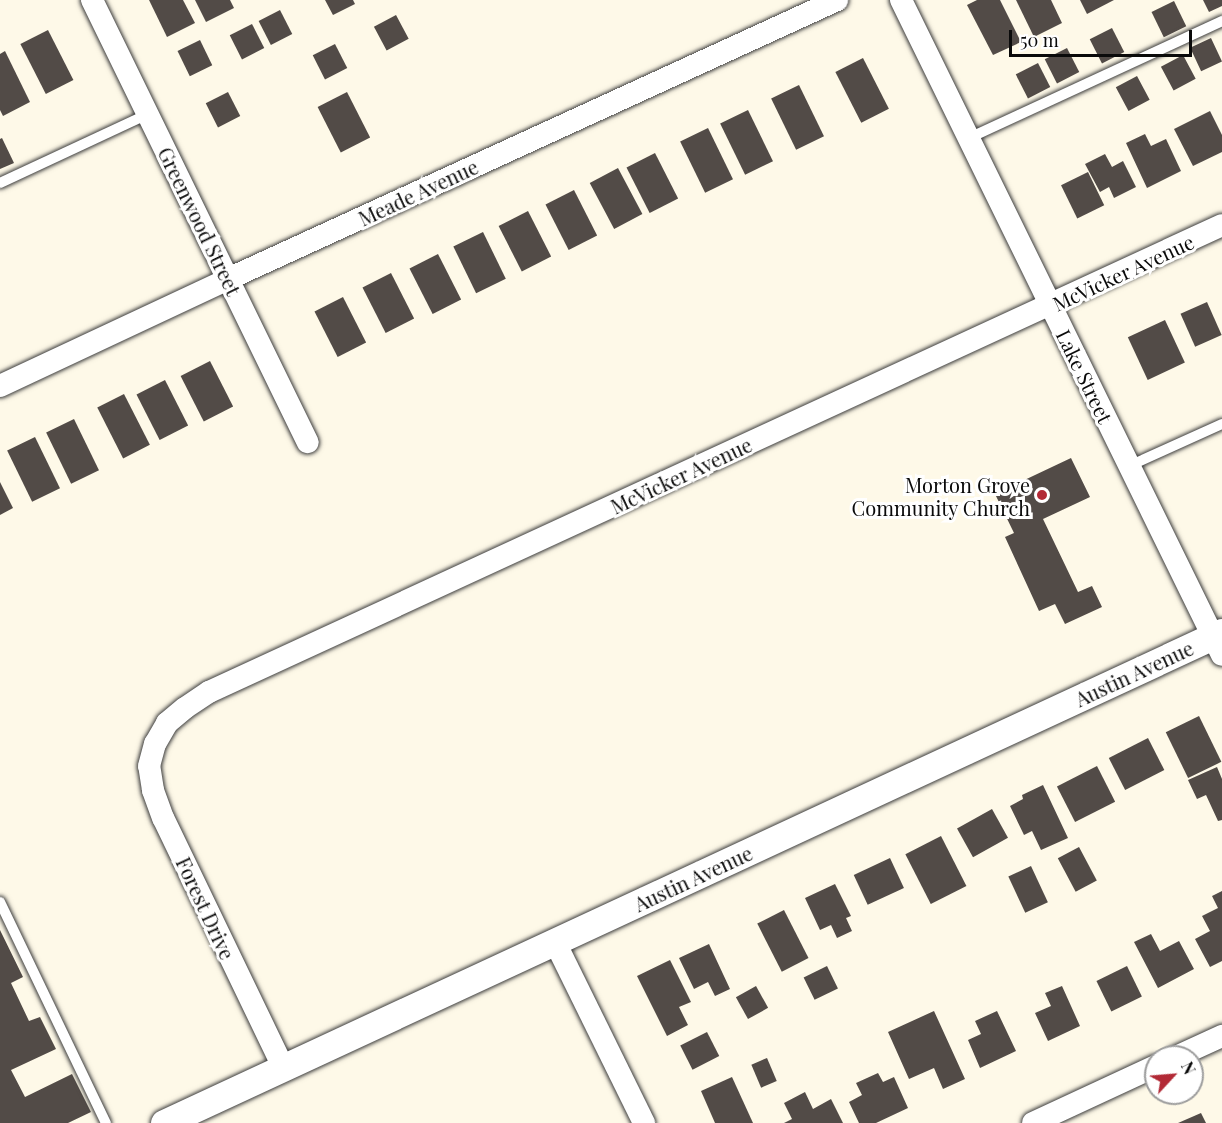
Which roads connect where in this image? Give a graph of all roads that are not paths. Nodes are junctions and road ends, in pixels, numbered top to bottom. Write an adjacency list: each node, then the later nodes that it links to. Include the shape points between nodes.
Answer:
1 (92, 0): 5 (street, Greenwood Street)
2 (837, 0): 9 (street, Meade Avenue)
3 (901, 0): 6 (street, Lake Street)
4 (1222, 21): 6 (lane)
5 (148, 114): 7 (lane); 9 (street, Greenwood Street)
6 (969, 138): 10 (street, Lake Street)
7 (0, 183)
8 (1222, 225): 10 (street, McVicker Avenue)
9 (228, 279): 11 (street, Meade Avenue); 13 (street, Greenwood Street)
10 (1050, 305): 14 (street, Lake Street); 16 (street, McVicker Avenue, via 210,692 167,723)
11 (0, 386)
12 (1222, 424): 14 (lane)
13 (308, 442)
14 (1129, 466): 15 (street, Lake Street)
15 (1219, 641): 18 (street, Austin Avenue)
16 (155, 744): 21 (street, Forest Drive, via 149,766 163,818)
17 (0, 902): 23 (lane)
18 (555, 942): 21 (street, Austin Avenue); 25 (street)
19 (1222, 1036): 20 (street)
20 (1202, 1045)
21 (283, 1067): 24 (street, Austin Avenue)
22 (1144, 1072): 26 (street)
23 (106, 1123)
24 (164, 1123)
25 (644, 1123)
26 (1033, 1123)

